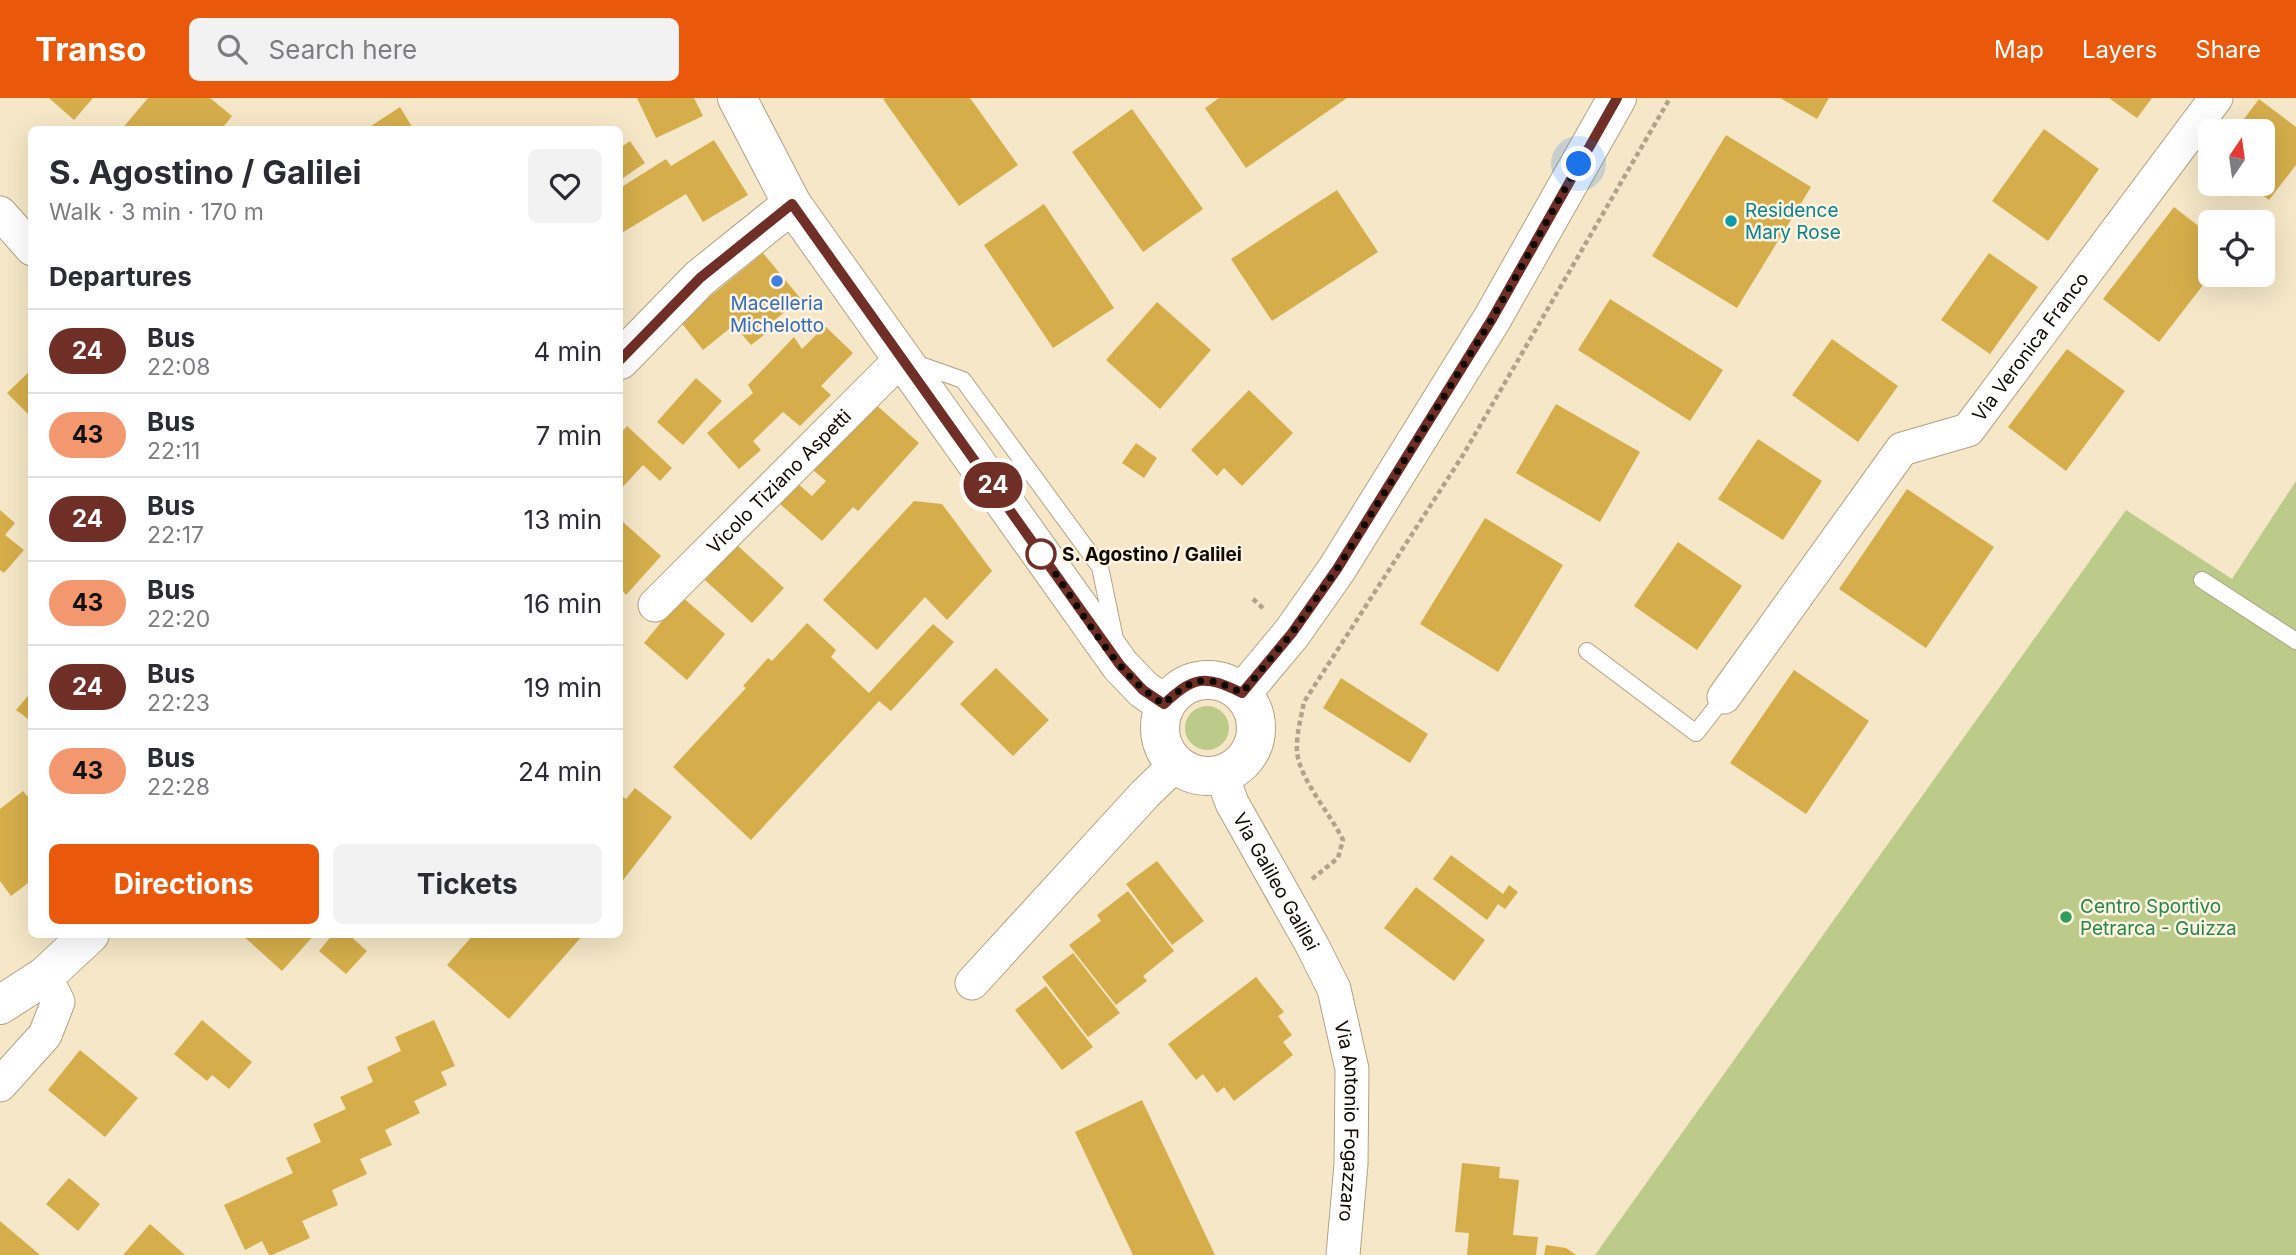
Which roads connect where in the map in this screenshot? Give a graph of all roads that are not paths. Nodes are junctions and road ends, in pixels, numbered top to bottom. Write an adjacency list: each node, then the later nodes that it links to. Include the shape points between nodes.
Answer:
1 (737, 98): 4 (street)
2 (1617, 98): 13 (street, via 1492,319 1337,569)
3 (2216, 98): 14 (street, Via Veronica Franco, via 1968,430 1902,449)
4 (792, 204): 7 (street, via 700,278); 8 (street)
5 (0, 213): 6 (street)
6 (28, 244)
7 (623, 357)
8 (902, 358): 10 (street, Vicolo Tiziano Aspetti); 15 (street, via 1120,665)
9 (2202, 580): 11 (lane)
10 (655, 605)
11 (2296, 641)
12 (1587, 651): 14 (lane, via 1696,733)
13 (1242, 693): 15 (street, via 1216,680 1199,680 1182,687); 17 (street, via 1254,713 1252,746 1244,761)
14 (1724, 697)
15 (1164, 704): 16 (street, via 1161,740)
16 (1176, 764): 17 (street, via 1202,776); 20 (street)
17 (1221, 774): 21 (street, Via Galileo Galilei, via 1232,803)
18 (86, 938): 19 (street)
19 (45, 976): 22 (street); 23 (street, via 58,1002 45,1035)
20 (972, 983)
21 (1334, 989): 24 (street, Via Antonio Fogazzaro, via 1352,1069 1351,1164)
22 (0, 1005)
23 (0, 1085)
24 (1343, 1255)

